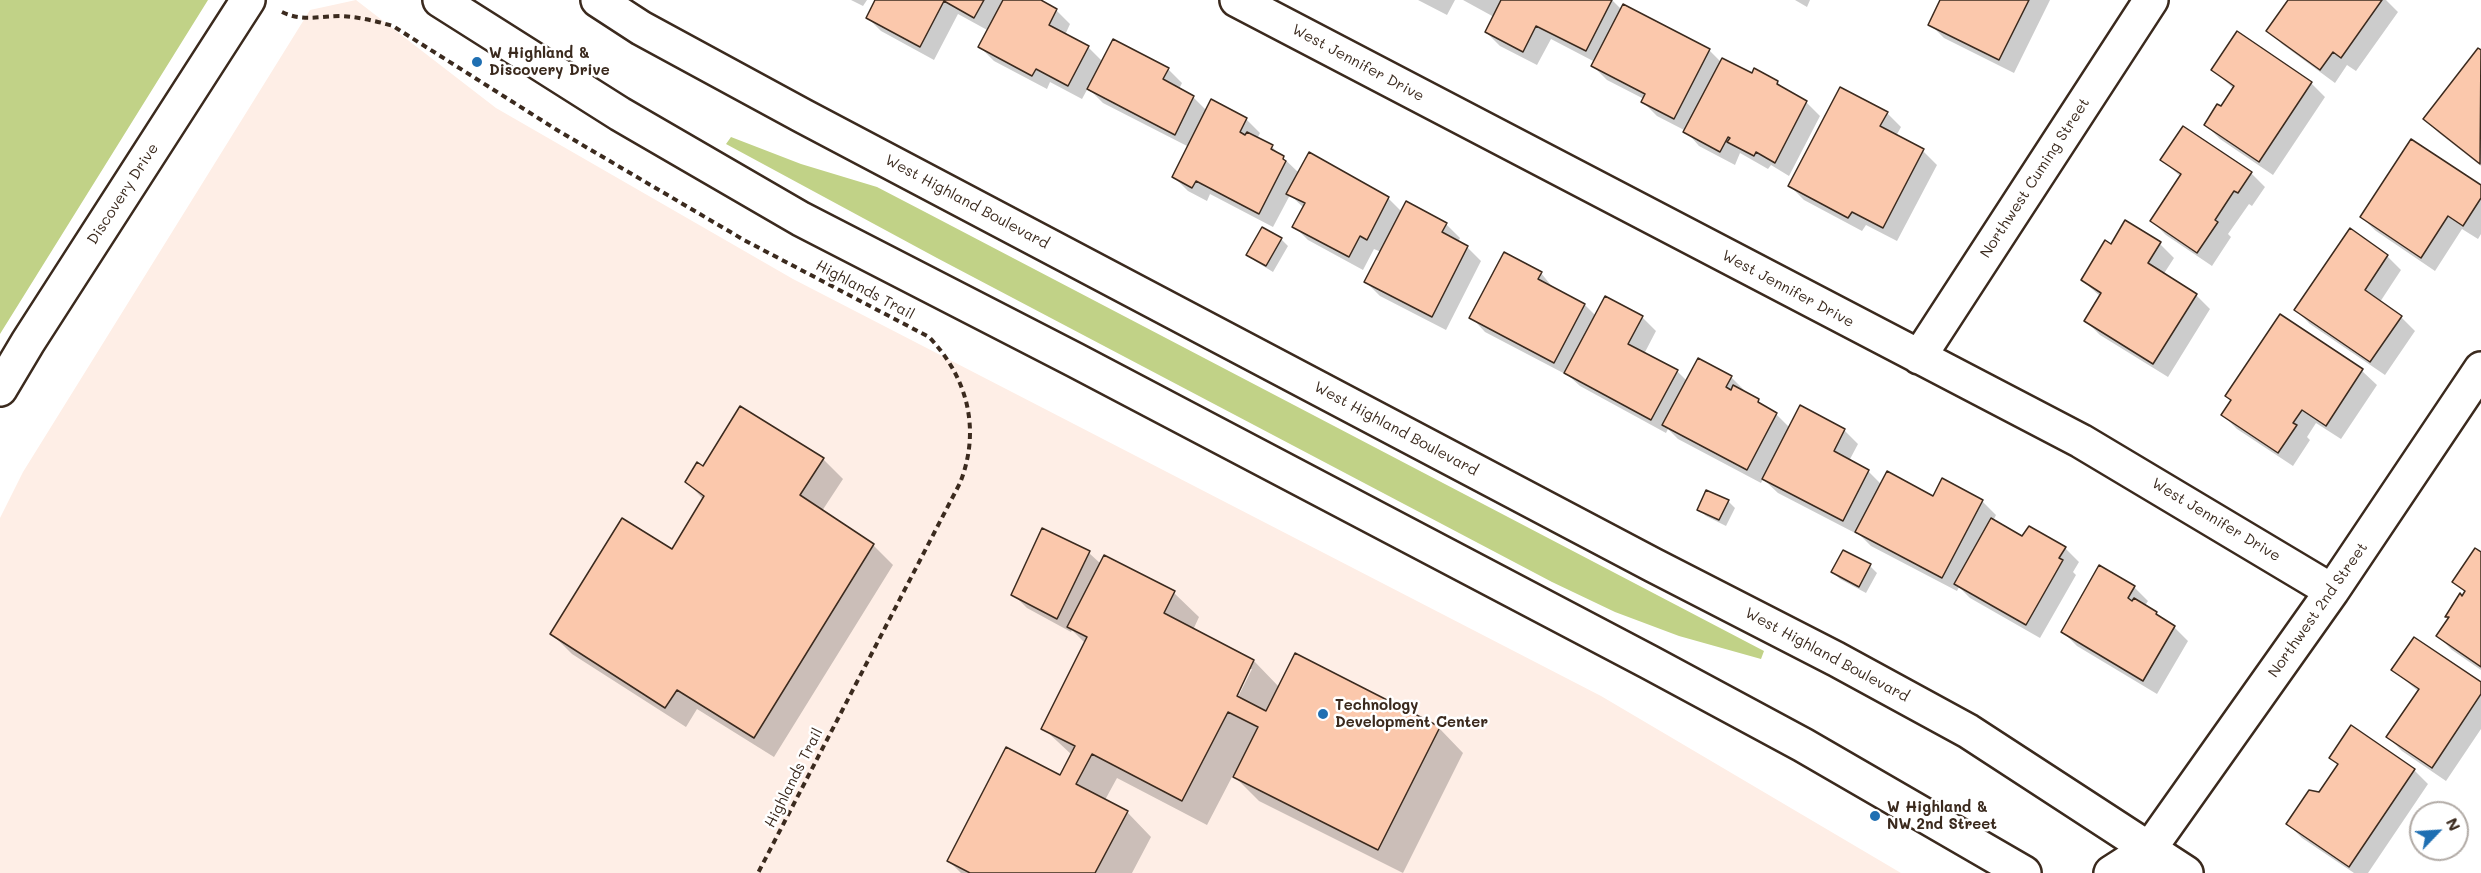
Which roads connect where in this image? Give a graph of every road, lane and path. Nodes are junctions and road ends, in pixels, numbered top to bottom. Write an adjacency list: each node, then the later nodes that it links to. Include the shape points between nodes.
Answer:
1 (440, 0): 12 (main road, via 620,114 801,219 1803,745)
2 (598, 0): 10 (main road, West Highland Boulevard, via 641,28 803,116 1968,731)
3 (1237, 0): 6 (main road, West Jennifer Drive)
4 (2151, 0): 6 (main road, Northwest Cuming Street)
5 (260, 3): 8 (main road, Discovery Drive, via 28,342); 11 (path, Highlands Trail, via 297,19 343,16 393,26 557,130 744,240 929,337 946,356 967,404 968,463)
6 (1919, 357): 9 (main road, West Jennifer Drive, via 2081,441)
7 (2481, 369): 9 (main road, Northwest 2nd Street)
8 (0, 389)
9 (2332, 591): 10 (main road, Northwest 2nd Street)
10 (2145, 861): 13 (main road, Northwest 2nd Street); 14 (main road, West Highland Boulevard)
11 (758, 873)
12 (2024, 873)
13 (2111, 873)
14 (2186, 873)

